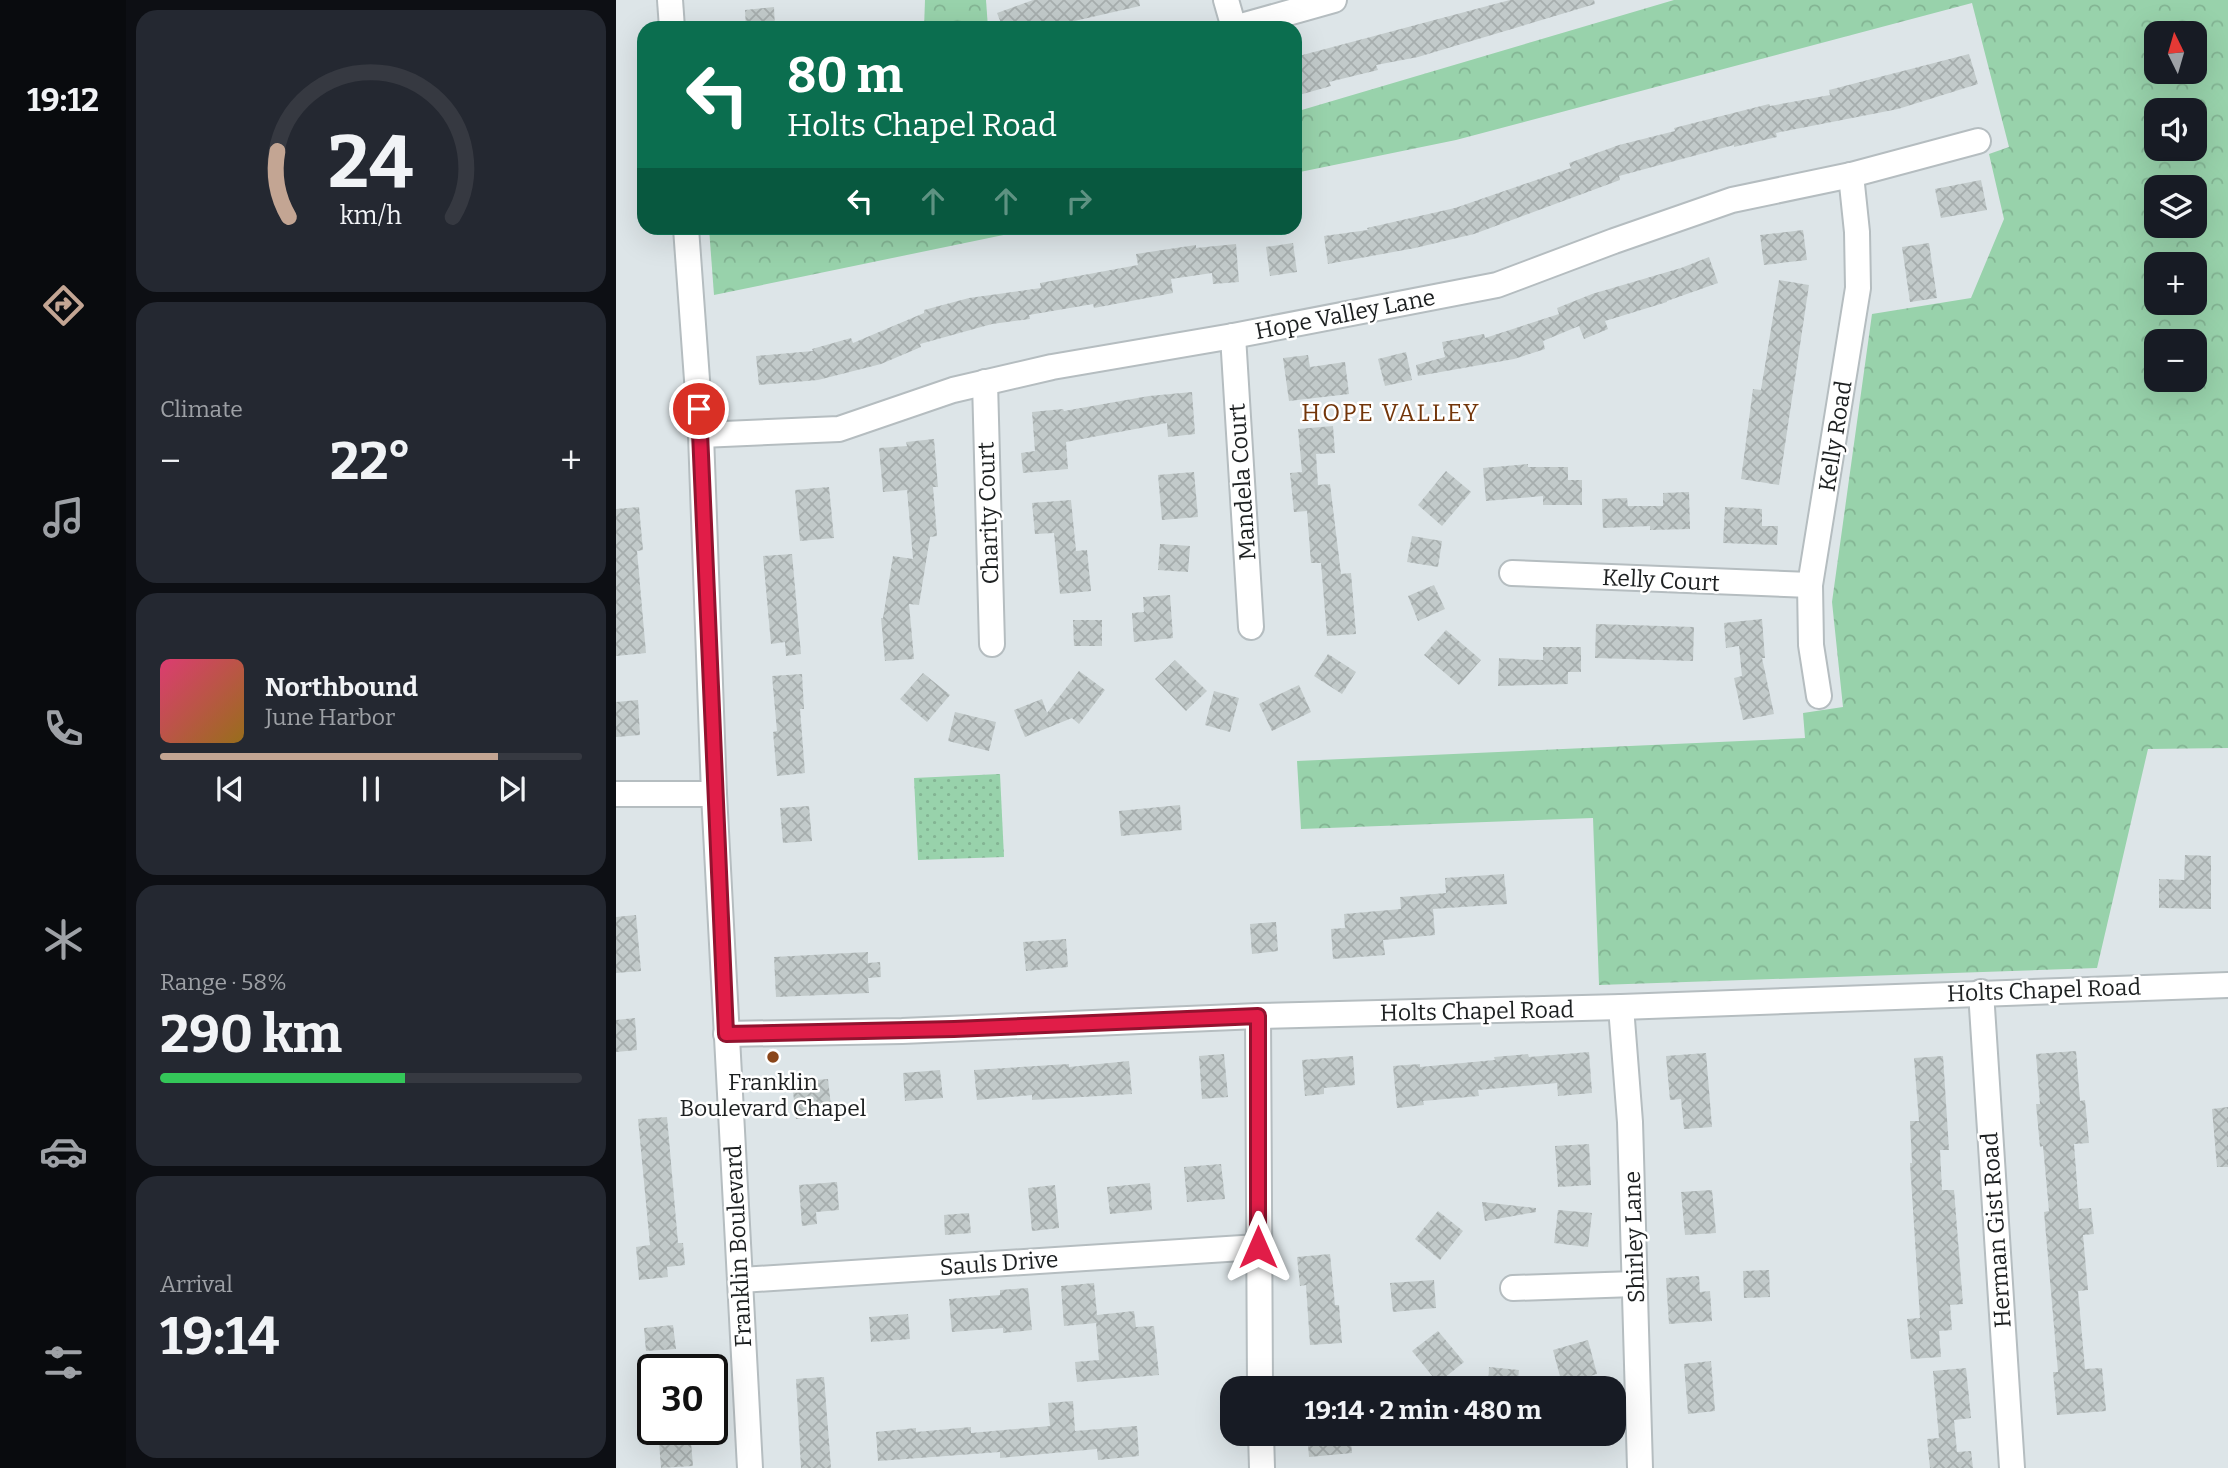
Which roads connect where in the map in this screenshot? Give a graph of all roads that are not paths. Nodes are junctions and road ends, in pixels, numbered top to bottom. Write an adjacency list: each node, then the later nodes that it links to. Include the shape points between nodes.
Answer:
1 (670, 0): 4 (street)
2 (1226, 0): 5 (street)
3 (1334, 0): 6 (street)
4 (672, 21)
5 (1232, 21)
6 (1259, 21)
7 (1978, 141): 8 (street, Hope Valley Lane)
8 (1851, 175): 10 (street, Hope Valley Lane, via 1731,200 1497,285); 14 (street, Kelly Road, via 1857,288)
9 (687, 235): 12 (street, Franklin Boulevard)
10 (1233, 336): 11 (street, Hope Valley Lane); 15 (street, Mandela Court)
11 (985, 382): 12 (street, Hope Valley Lane, via 839,429); 16 (street, Charity Court)
12 (701, 435): 19 (street, Franklin Boulevard)
13 (1511, 573): 14 (street, Kelly Court)
14 (1810, 585): 17 (street, Kelly Road, via 1811,645)
15 (1251, 627)
16 (992, 644)
17 (1819, 696)
18 (616, 794): 19 (street)
19 (714, 794): 24 (street, Franklin Boulevard)
20 (2228, 985): 21 (street, Holts Chapel Road)
21 (1981, 992): 22 (street, Holts Chapel Road); 34 (street, Herman Gist Road)
22 (1621, 1007): 23 (street, Holts Chapel Road); 27 (street, Shirley Lane)
23 (1258, 1016): 24 (street, Holts Chapel Road); 25 (street)
24 (726, 1034): 26 (street, Franklin Boulevard)
25 (1258, 1247): 26 (street, Sauls Drive); 29 (street)
26 (741, 1280): 31 (street, Franklin Boulevard)
27 (1635, 1284): 28 (street); 33 (street, Shirley Lane)
28 (1513, 1289)
29 (1261, 1376)
30 (1261, 1446): 32 (street)
31 (750, 1468)
32 (1262, 1468)
33 (1640, 1468)
34 (2012, 1468)

